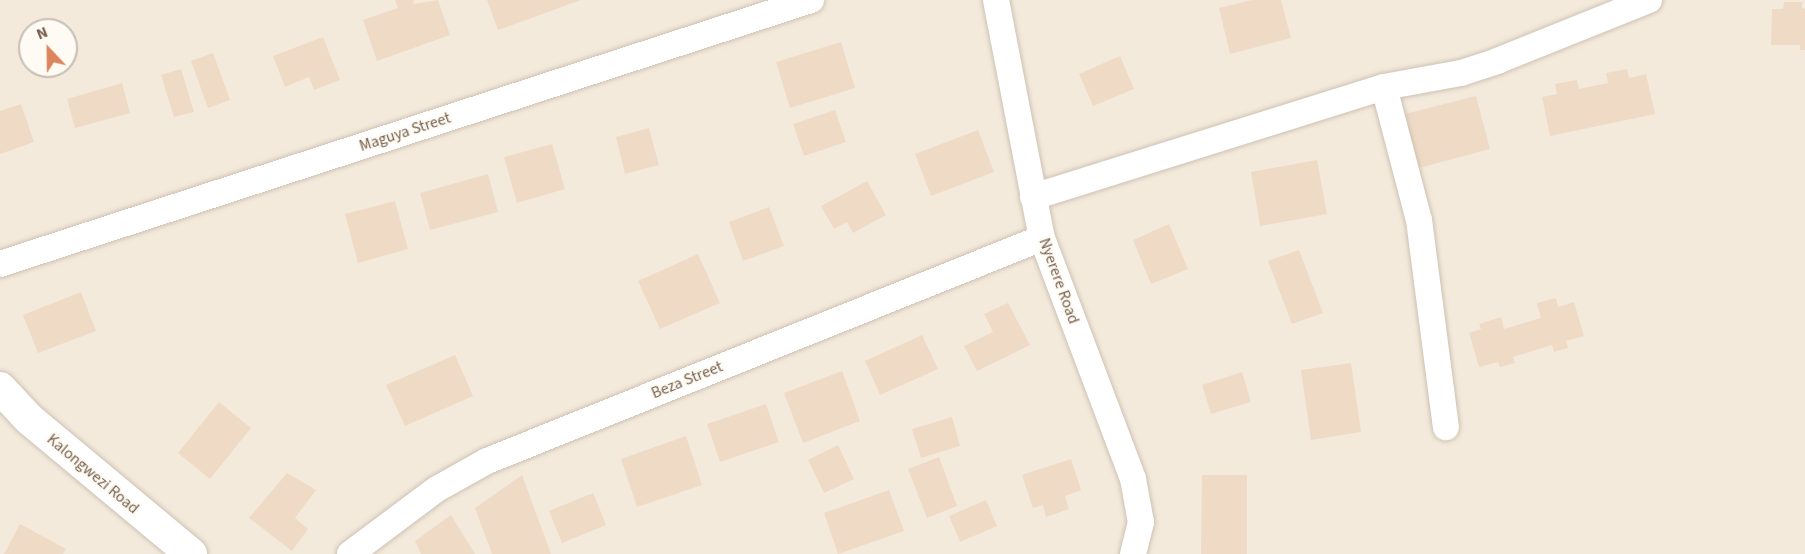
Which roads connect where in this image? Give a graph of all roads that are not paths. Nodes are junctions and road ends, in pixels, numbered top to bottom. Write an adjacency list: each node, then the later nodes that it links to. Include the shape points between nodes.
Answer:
1 (811, 0): 7 (street, Maguya Street)
2 (996, 0): 5 (street, Nyerere Road)
3 (1649, 0): 4 (street, via 1461,73)
4 (1384, 87): 5 (street); 9 (street, via 1419,220)
5 (1033, 197): 6 (street, Nyerere Road)
6 (1042, 238): 11 (street, Beza Street, via 487,461 437,489); 12 (street, Nyerere Road, via 1133,478 1141,522)
7 (0, 264)
8 (0, 388): 10 (street, Kalongwezi Road, via 29,419)
9 (1446, 427)
10 (191, 554)
11 (350, 554)
12 (1133, 554)

